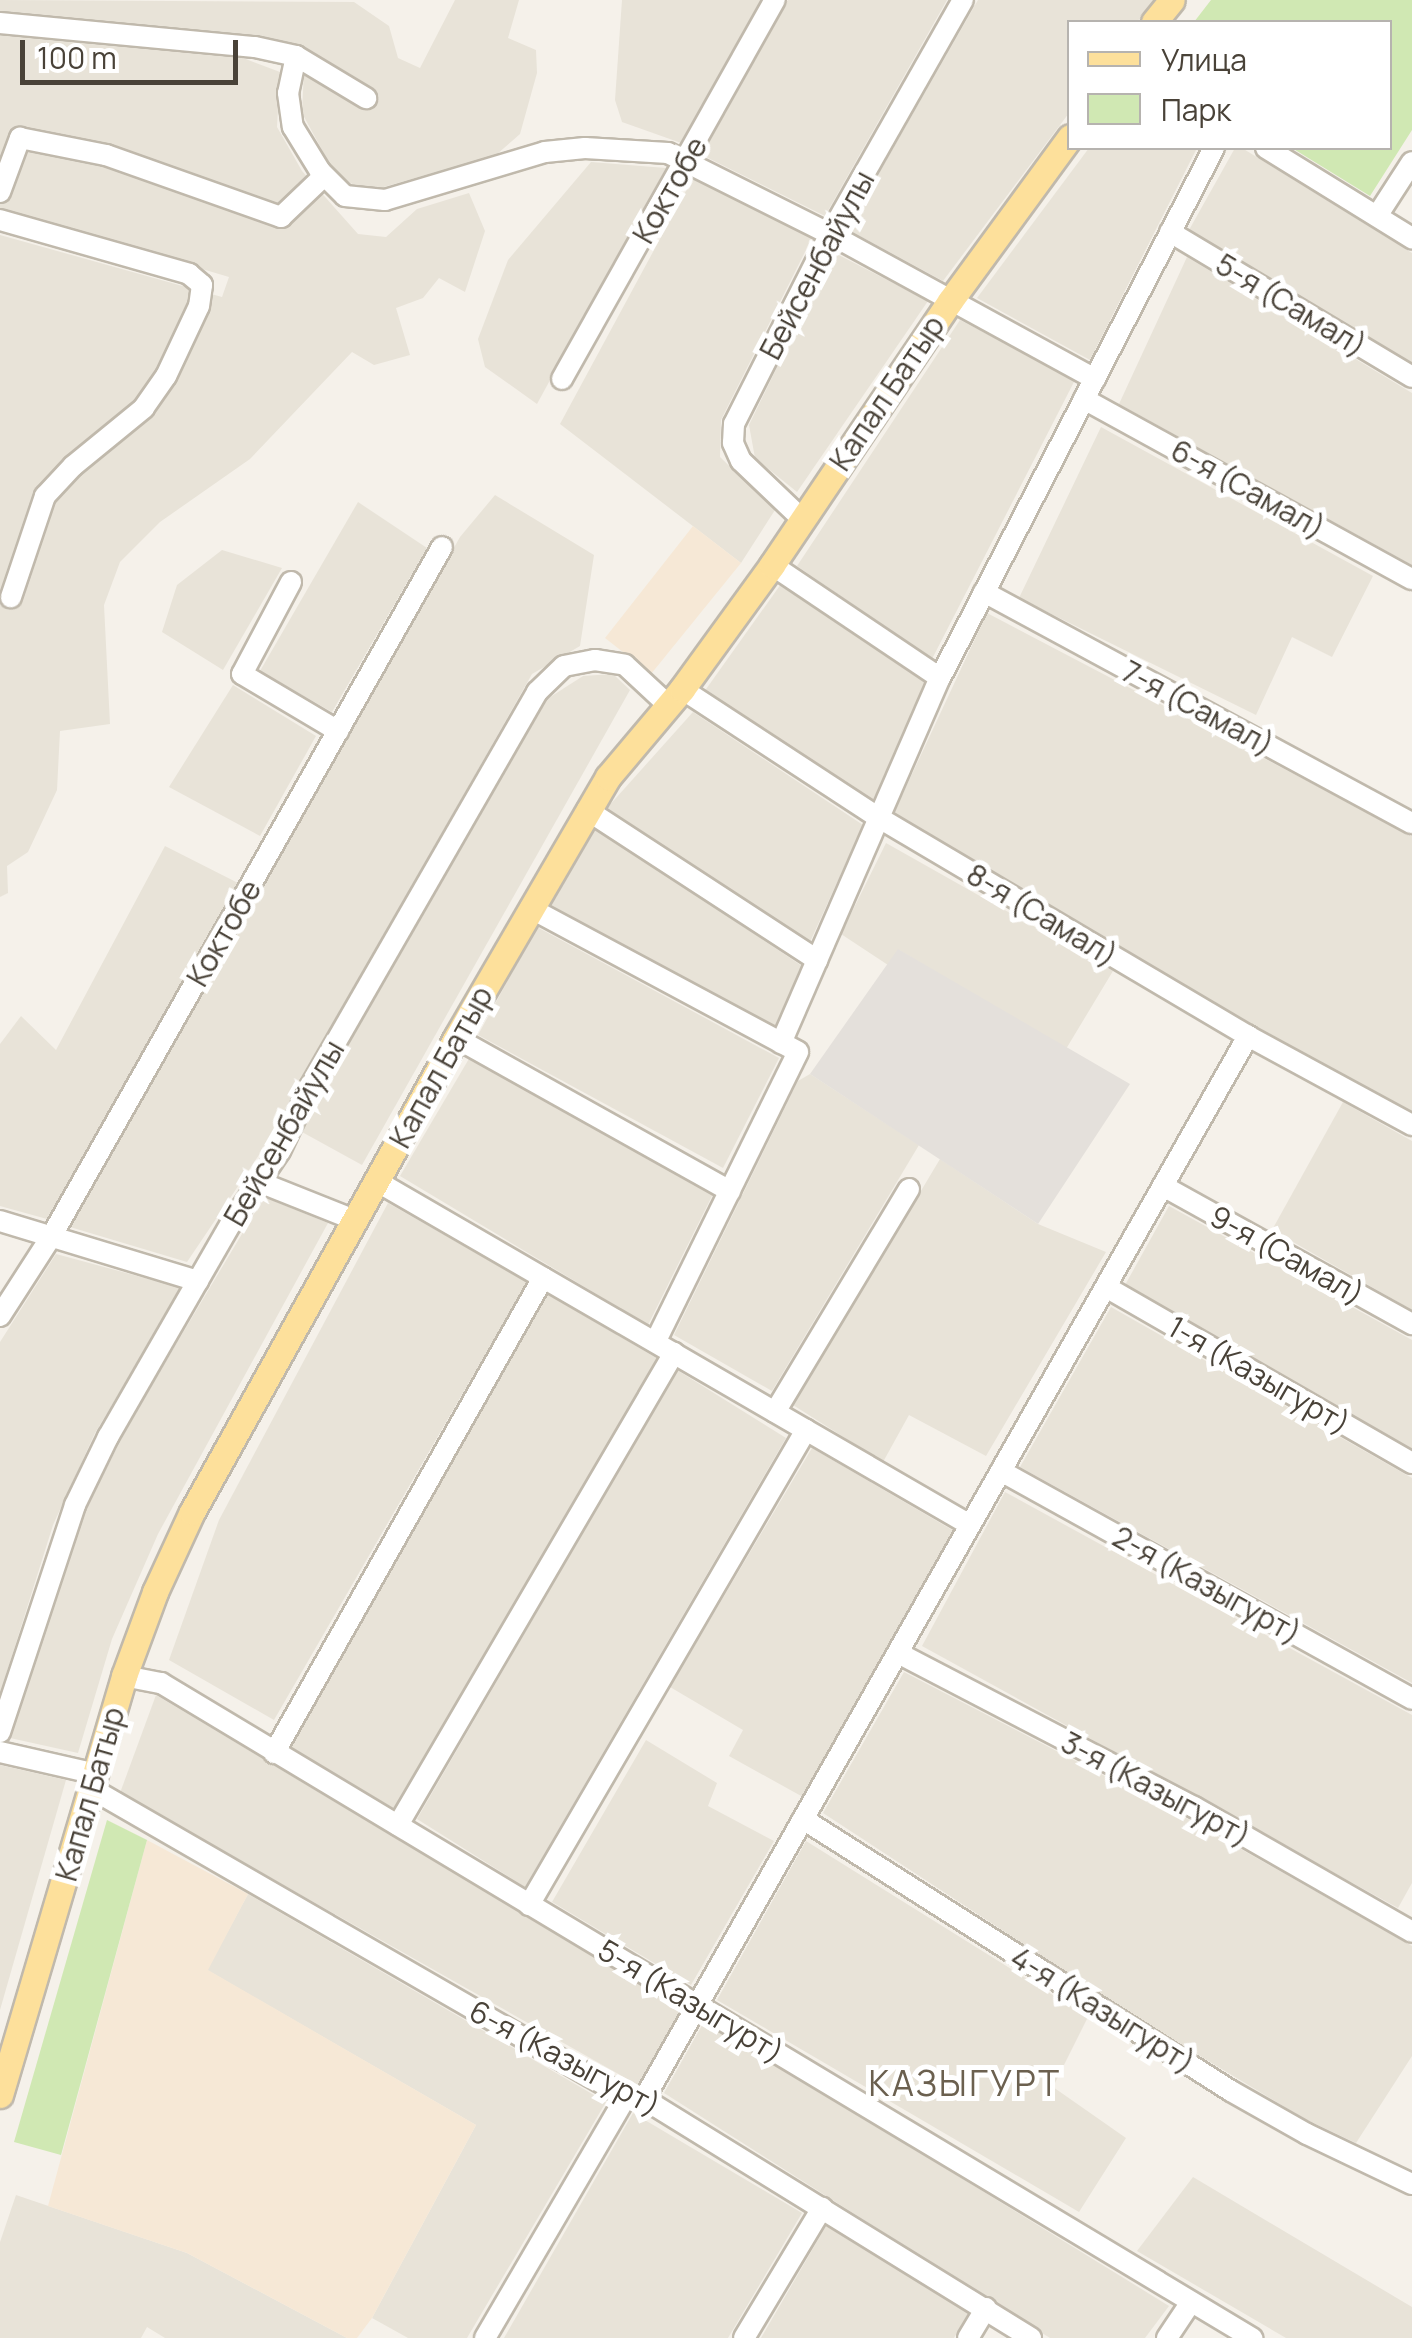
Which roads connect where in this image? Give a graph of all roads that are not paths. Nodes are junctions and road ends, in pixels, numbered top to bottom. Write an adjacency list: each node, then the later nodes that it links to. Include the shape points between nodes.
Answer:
1 (775, 0): 11 (street, Коктобе)
2 (963, 0): 18 (street, Бейсенбайулы)
3 (1172, 0): 4 (main road)
4 (1156, 20)
5 (0, 22): 6 (street)
6 (296, 56): 7 (street); 13 (street, via 290,115)
7 (366, 98)
8 (1067, 141): 20 (main road, Капал Батыр)
9 (1213, 150): 17 (street)
10 (1269, 150): 15 (street)
11 (688, 159): 13 (street, via 635,148 545,152 369,202 344,196); 18 (street); 22 (street, Коктобе)
12 (1412, 162): 15 (street)
13 (324, 176): 14 (street, via 281,217 106,155 20,138)
14 (0, 192)
15 (1377, 216): 19 (street)
16 (0, 220): 31 (street, via 190,274 202,285 166,376 144,408 45,496)
17 (1170, 232): 21 (street, 5-я (Самал)); 23 (street)
18 (830, 234): 20 (street); 25 (street, Бейсенбайулы, via 734,424 741,461)
19 (1412, 238)
20 (950, 301): 23 (street); 25 (main road, Капал Батыр)
21 (1412, 377)
22 (562, 379)
23 (1095, 379): 24 (street)
24 (1084, 400): 28 (street, 6-я (Самал)); 30 (street)
25 (802, 519): 27 (main road, Капал Батыр)
26 (442, 546): 34 (street, Коктобе)
27 (772, 565): 32 (street); 33 (main road, Капал Батыр)
28 (1412, 579)
29 (291, 582): 34 (street, via 242,674)
30 (984, 592): 32 (street); 37 (street, 7-я (Самал))
31 (11, 597)
32 (940, 678): 36 (street)
33 (675, 697): 35 (main road, Капал Батыр); 36 (street, 8-я (Самал)); 44 (street, Бейсенбайулы, via 625,666 595,660 564,666 537,692)
34 (338, 731): 51 (street, Коктобе)
35 (588, 810): 38 (main road, Капал Батыр); 39 (street)
36 (881, 819): 39 (street); 40 (street, 8-я (Самал))
37 (1412, 823)
38 (530, 908): 41 (main road, Капал Батыр); 42 (street)
39 (817, 960): 42 (street)
40 (1248, 1036): 43 (street, 8-я (Самал)); 46 (street)
41 (456, 1038): 45 (main road, Капал Батыр); 48 (street)
42 (789, 1047): 48 (street)
43 (1412, 1124)
44 (259, 1182): 50 (street); 53 (street, Бейсенбайулы)
45 (378, 1182): 50 (main road, Капал Батыр); 52 (street)
46 (1163, 1186): 54 (street); 56 (street, 9-я (Самал))
47 (909, 1189): 59 (street)
48 (730, 1191): 57 (street)
49 (0, 1221): 51 (street)
50 (357, 1221): 65 (main road, Капал Батыр, via 192,1512)
51 (51, 1237): 53 (street); 55 (street, Коктобе)
52 (543, 1278): 57 (street); 69 (street)
53 (198, 1282): 67 (street, Бейсенбайулы, via 74,1505)
54 (1106, 1287): 61 (street, 1-я (Казыгурт)); 62 (street)
55 (0, 1316)
56 (1412, 1324)
57 (655, 1342): 58 (street)
58 (674, 1354): 59 (street); 72 (street)
59 (776, 1412): 60 (street)
60 (806, 1430): 63 (street); 73 (street)
61 (1412, 1463)
62 (1001, 1471): 63 (street); 66 (street, 2-я (Казыгурт))
63 (970, 1525): 64 (street)
64 (898, 1653): 71 (street); 74 (street, 3-я (Казыгурт))
65 (124, 1676): 69 (street, 5-я (Казыгурт), via 161,1683); 70 (main road, Капал Батыр)
66 (1412, 1699)
67 (0, 1732)
68 (0, 1752): 70 (street, 6-я (Казыгурт))
69 (274, 1753): 72 (street, 5-я (Казыгурт))
70 (94, 1782): 76 (main road, Капал Батыр); 77 (street, 6-я (Казыгурт))
71 (803, 1819): 75 (street); 78 (street, 4-я (Казыгурт), via 1230,2091)
72 (398, 1826): 73 (street, 5-я (Казыгурт))
73 (529, 1905): 75 (street, 5-я (Казыгурт))
74 (1409, 1925)
75 (698, 2004): 77 (street); 80 (street, 5-я (Казыгурт))
76 (0, 2095)
77 (635, 2098): 79 (street, 6-я (Казыгурт)); 82 (street)
78 (1412, 2184)
79 (822, 2208): 81 (street, 6-я (Казыгурт)); 83 (street)
80 (1191, 2302): 86 (street); 87 (street, 5-я (Казыгурт))
81 (986, 2308): 84 (street); 85 (street, 6-я (Казыгурт))
82 (485, 2338)
83 (744, 2338)
84 (968, 2338)
85 (1031, 2338)
86 (1167, 2338)
87 (1252, 2338)

